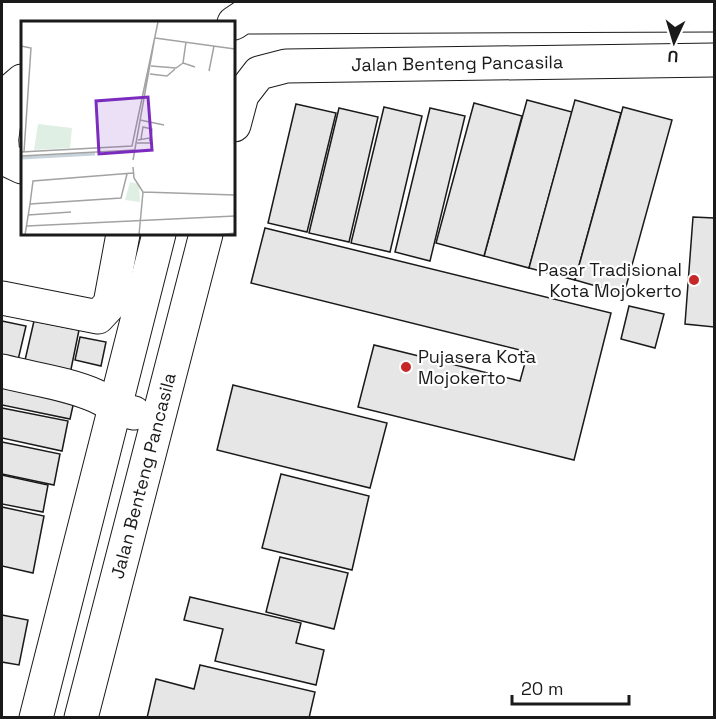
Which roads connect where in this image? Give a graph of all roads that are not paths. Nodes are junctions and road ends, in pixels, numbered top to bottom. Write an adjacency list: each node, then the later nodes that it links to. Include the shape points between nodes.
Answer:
1 (241, 14): 2 (street)
2 (714, 15)
3 (714, 60): 5 (street, Jalan Benteng Pancasila, via 286,66 259,73 242,95)
4 (21, 82): 6 (street, via 8,93)
5 (236, 118)
6 (6, 154)
7 (123, 236): 10 (street, via 110,304 98,316)
8 (158, 236): 12 (street)
9 (205, 236): 13 (street, Jalan Benteng Pancasila)
10 (2, 298)
11 (2, 371): 12 (street, via 98,396)
12 (115, 409): 13 (street); 14 (street)
13 (159, 420): 15 (street, Jalan Benteng Pancasila)
14 (36, 717)
15 (81, 717)

